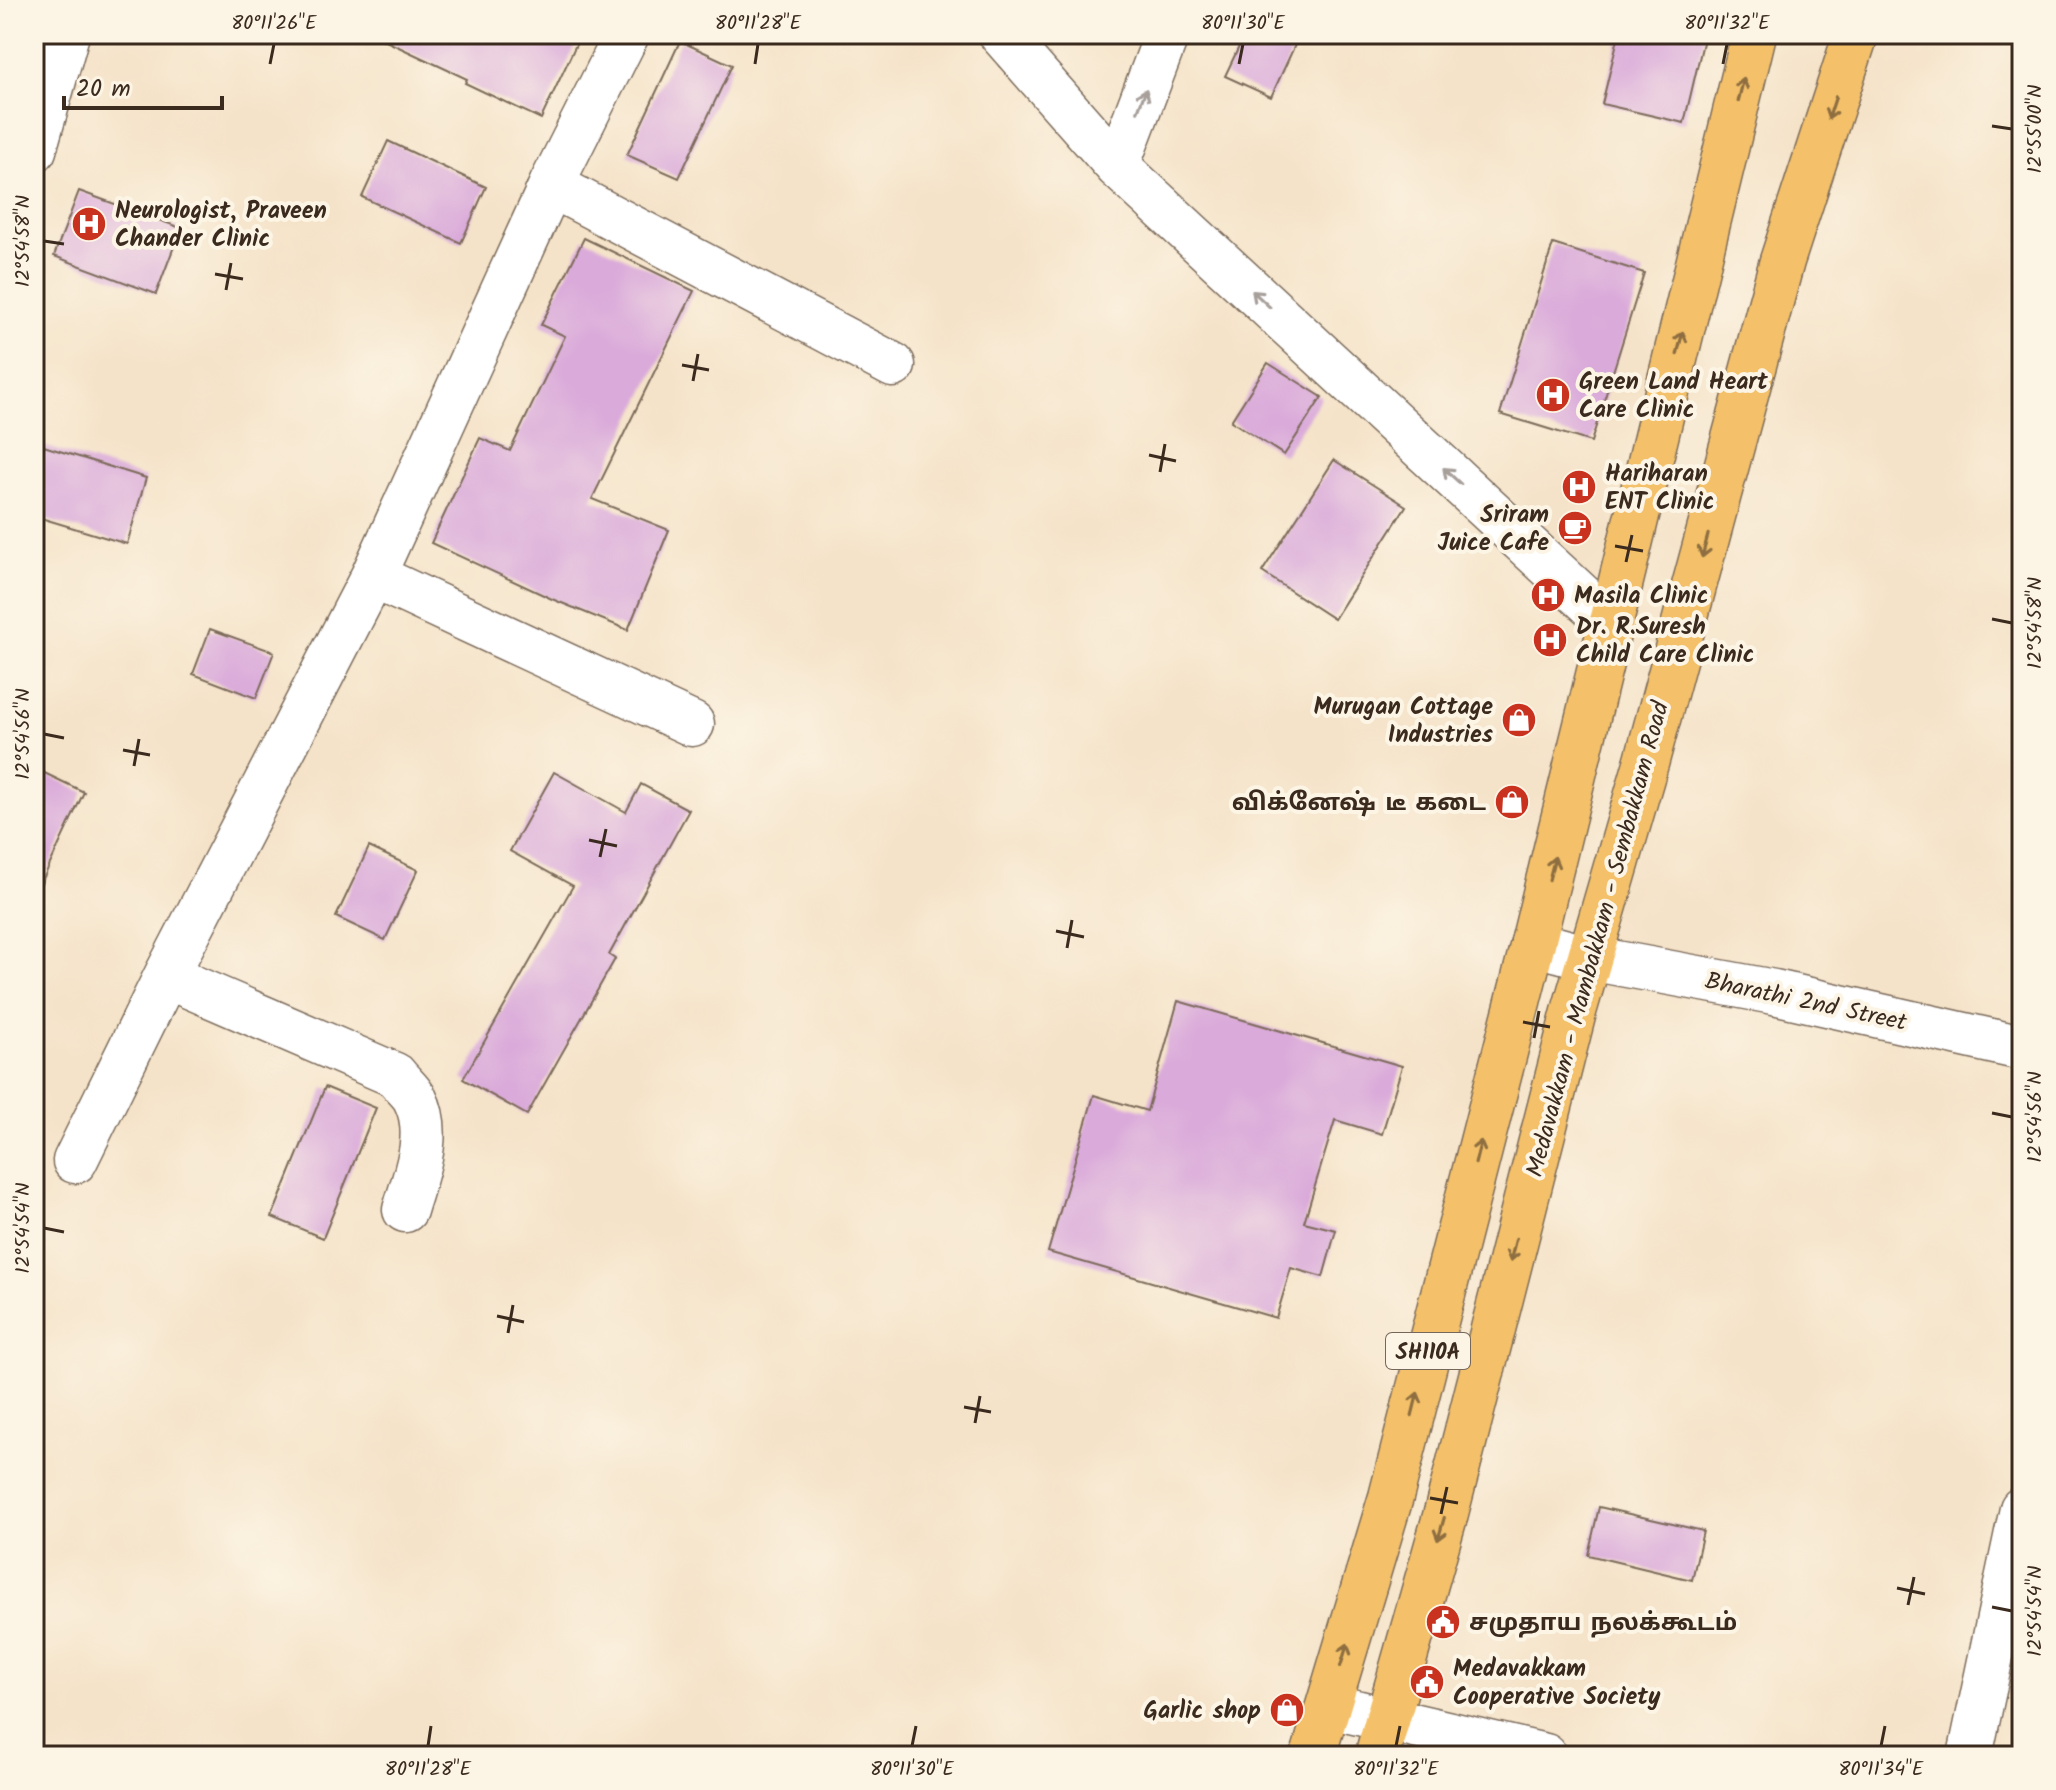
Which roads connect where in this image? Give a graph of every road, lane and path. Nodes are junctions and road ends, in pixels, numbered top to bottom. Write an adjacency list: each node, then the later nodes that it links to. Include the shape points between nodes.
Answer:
1 (67, 34): 7 (street)
2 (627, 34): 9 (street)
3 (1001, 34): 8 (street)
4 (1167, 34): 8 (street, one-way to 4)
5 (1754, 34): 12 (main road, SH110A, one-way to 5)
6 (1856, 34): 15 (main road, Medavakkam - Mambakkam - Sembakkam Road / SH110A, one-way to 15, via 1782,261)
7 (34, 150)
8 (1117, 166): 12 (street, one-way to 8)
9 (551, 185): 10 (street); 11 (street)
10 (893, 365)
11 (373, 576): 13 (street); 16 (street)
12 (1612, 624): 14 (main road, SH110A, one-way to 12)
13 (692, 724)
14 (1533, 943): 15 (street, Bharathi 2nd Street); 22 (main road, SH110A, one-way to 14, via 1391,1497)
15 (1589, 958): 17 (street, Bharathi 2nd Street, via 1774,992); 23 (main road, Medavakkam - Mambakkam - Sembakkam Road / SH110A, one-way to 23, via 1446,1513)
16 (166, 976): 18 (street); 19 (street, via 395,1075 415,1098 423,1121 422,1149)
17 (2022, 1048)
18 (75, 1161)
19 (405, 1210)
20 (2022, 1509): 21 (street)
21 (2007, 1656): 26 (street)
22 (1329, 1706): 23 (street); 24 (main road, SH110A)
23 (1382, 1738): 25 (street)
24 (1313, 1756)
25 (1545, 1756)
26 (1970, 1756)

